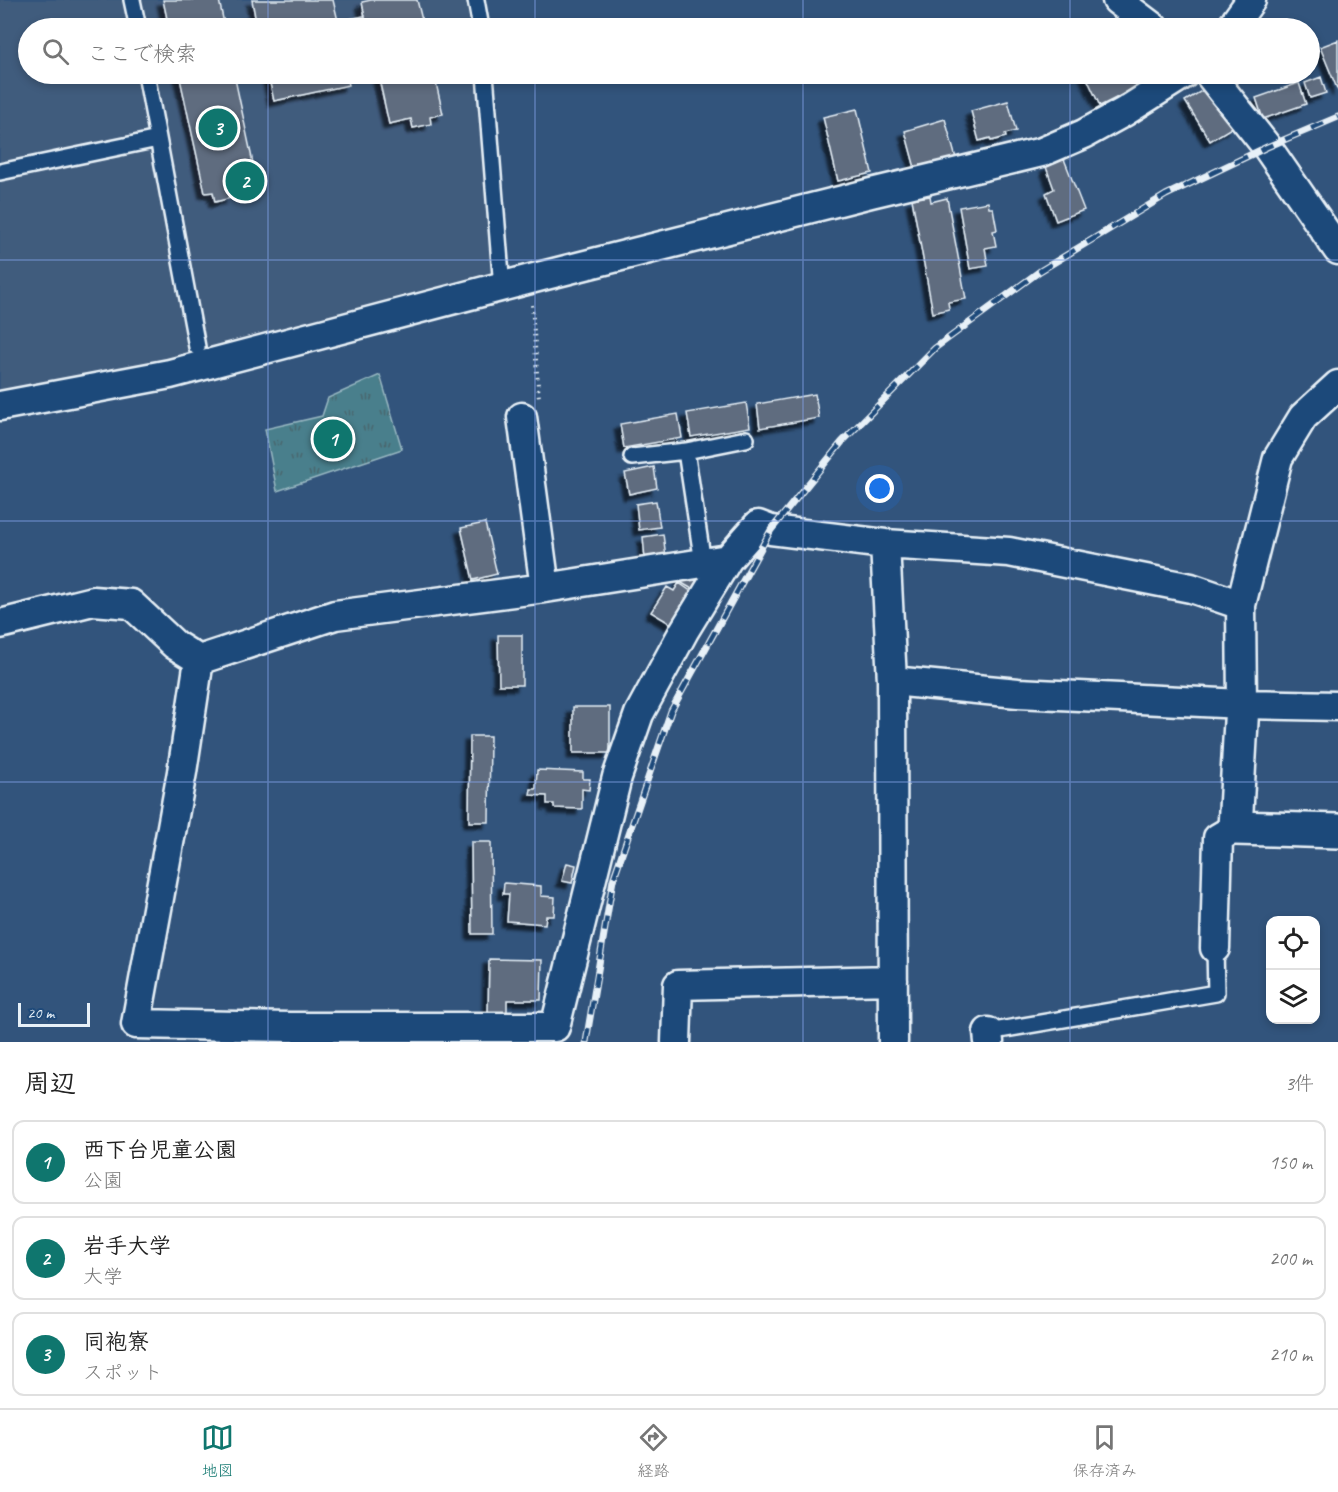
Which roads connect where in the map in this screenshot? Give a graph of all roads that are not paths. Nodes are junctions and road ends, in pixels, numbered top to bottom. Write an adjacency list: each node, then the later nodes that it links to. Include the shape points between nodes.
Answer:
1 (132, 0): 5 (lane)
2 (476, 0): 6 (lane)
3 (1117, 0): 7 (street)
4 (1251, 0): 8 (street)
5 (136, 18)
6 (479, 18)
7 (1141, 18)
8 (1238, 18)
9 (148, 84): 13 (lane)
10 (486, 84): 16 (lane)
11 (1168, 84): 16 (street, via 1125,112 1042,152)
12 (1217, 84): 15 (street)
13 (158, 138): 14 (lane); 17 (lane)
14 (0, 172)
15 (1338, 250)
16 (502, 288): 19 (street, via 170,374)
17 (197, 347)
18 (1338, 385): 27 (street, via 1303,417 1278,458)
19 (0, 406)
20 (522, 417): 26 (street)
21 (746, 439): 22 (lane)
22 (686, 451): 23 (lane); 25 (lane)
23 (632, 457)
24 (885, 544): 25 (street, via 771,530 758,525); 27 (street, via 1009,552 1191,588); 30 (street)
25 (716, 561): 26 (street); 38 (street, via 639,714 616,777 555,1027)
26 (545, 588): 29 (street, via 335,615)
27 (1241, 605): 31 (street)
28 (0, 624): 29 (street, via 93,601 131,604 176,645)
29 (199, 660): 37 (street)
30 (892, 681): 31 (street, via 1018,693); 36 (street)
31 (1242, 704): 32 (street); 33 (street)
32 (1338, 706)
33 (1235, 828): 34 (street); 35 (street, via 1218,838)
34 (1338, 831)
35 (1215, 948): 39 (lane, via 1216,993)
36 (893, 980): 40 (street, via 678,985); 41 (street)
37 (134, 1033): 38 (street)
38 (496, 1035)
39 (989, 1037)
40 (676, 1042)
41 (893, 1042)

